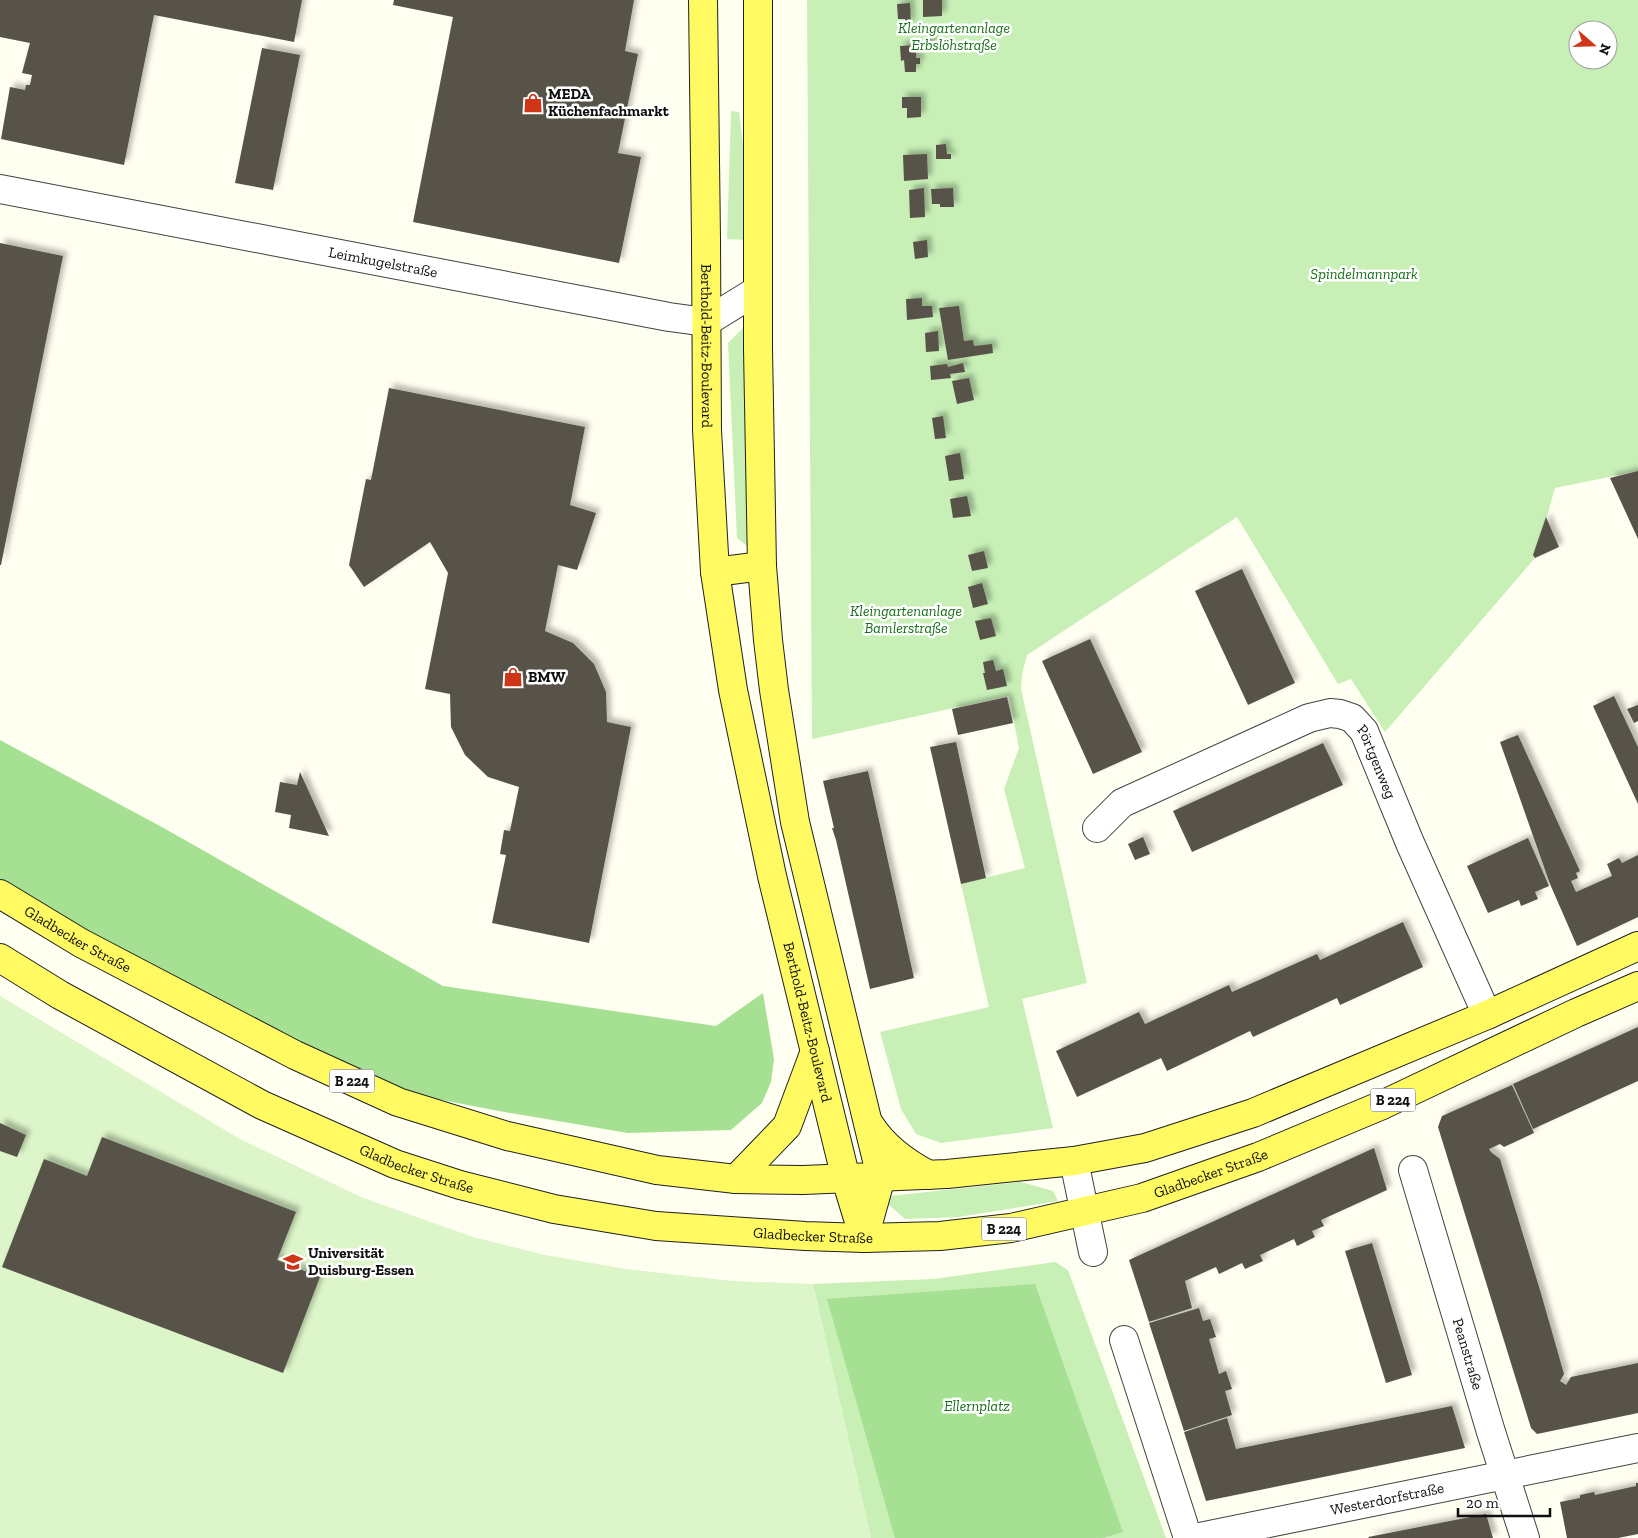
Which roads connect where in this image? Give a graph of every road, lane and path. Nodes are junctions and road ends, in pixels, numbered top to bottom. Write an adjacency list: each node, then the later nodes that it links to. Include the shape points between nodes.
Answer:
1 (704, 0): 5 (main road, Berthold-Beitz-Boulevard)
2 (758, 0): 4 (main road)
3 (0, 189): 5 (street, Leimkugelstraße, via 669,318)
4 (758, 290): 5 (street); 6 (main road)
5 (706, 322): 7 (main road, Berthold-Beitz-Boulevard, via 706,430)
6 (762, 566): 7 (main road); 8 (main road)
7 (715, 572): 9 (main road, Berthold-Beitz-Boulevard)
8 (768, 640): 9 (main road, Berthold-Beitz-Boulevard, via 755,634 745,640); 17 (main road, via 795,822)
9 (733, 690): 16 (main road, Berthold-Beitz-Boulevard, via 772,876)
10 (1097, 828): 15 (street, Pörtgenweg, via 1122,802 1309,718 1330,713 1352,718 1364,731)
11 (0, 894): 22 (main road, Gladbecker Straße / B 224, via 89,948 295,1055 398,1102 507,1136 657,1170)
12 (1638, 946): 15 (main road, Gladbecker Straße / B 224)
13 (0, 958): 25 (main road, Gladbecker Straße / B 224, via 60,995 262,1106 394,1164 554,1209 656,1226)
14 (1638, 986): 24 (main road, Gladbecker Straße / B 224, via 1380,1106 1258,1157 1142,1198)
15 (1487, 1015): 18 (main road, Gladbecker Straße / B 224, via 1253,1113 1145,1148)
16 (815, 1051): 22 (main road, via 787,1126); 23 (main road, Berthold-Beitz-Boulevard)
17 (869, 1123): 20 (main road, via 893,1150); 21 (main road)
18 (1074, 1160): 20 (main road, Gladbecker Straße / B 224); 24 (street)
19 (1413, 1170): 29 (street, Peanstraße)
20 (929, 1175): 21 (main road, Gladbecker Straße / B 224)
21 (881, 1177): 23 (main road, Gladbecker Straße / B 224); 25 (main road)
22 (736, 1179): 23 (main road, Gladbecker Straße / B 224)
23 (846, 1179): 25 (main road, Berthold-Beitz-Boulevard)
24 (1085, 1212): 25 (main road, Gladbecker Straße / B 224, via 1011,1228 940,1236); 26 (street)
25 (864, 1238)
26 (1093, 1252)
27 (1124, 1340): 30 (street)
28 (1638, 1448): 29 (street, Westerdorfstraße)
29 (1505, 1475): 31 (street, Westerdorfstraße); 32 (street, Peanstraße)
30 (1188, 1538)
31 (1195, 1538)
32 (1525, 1538)

